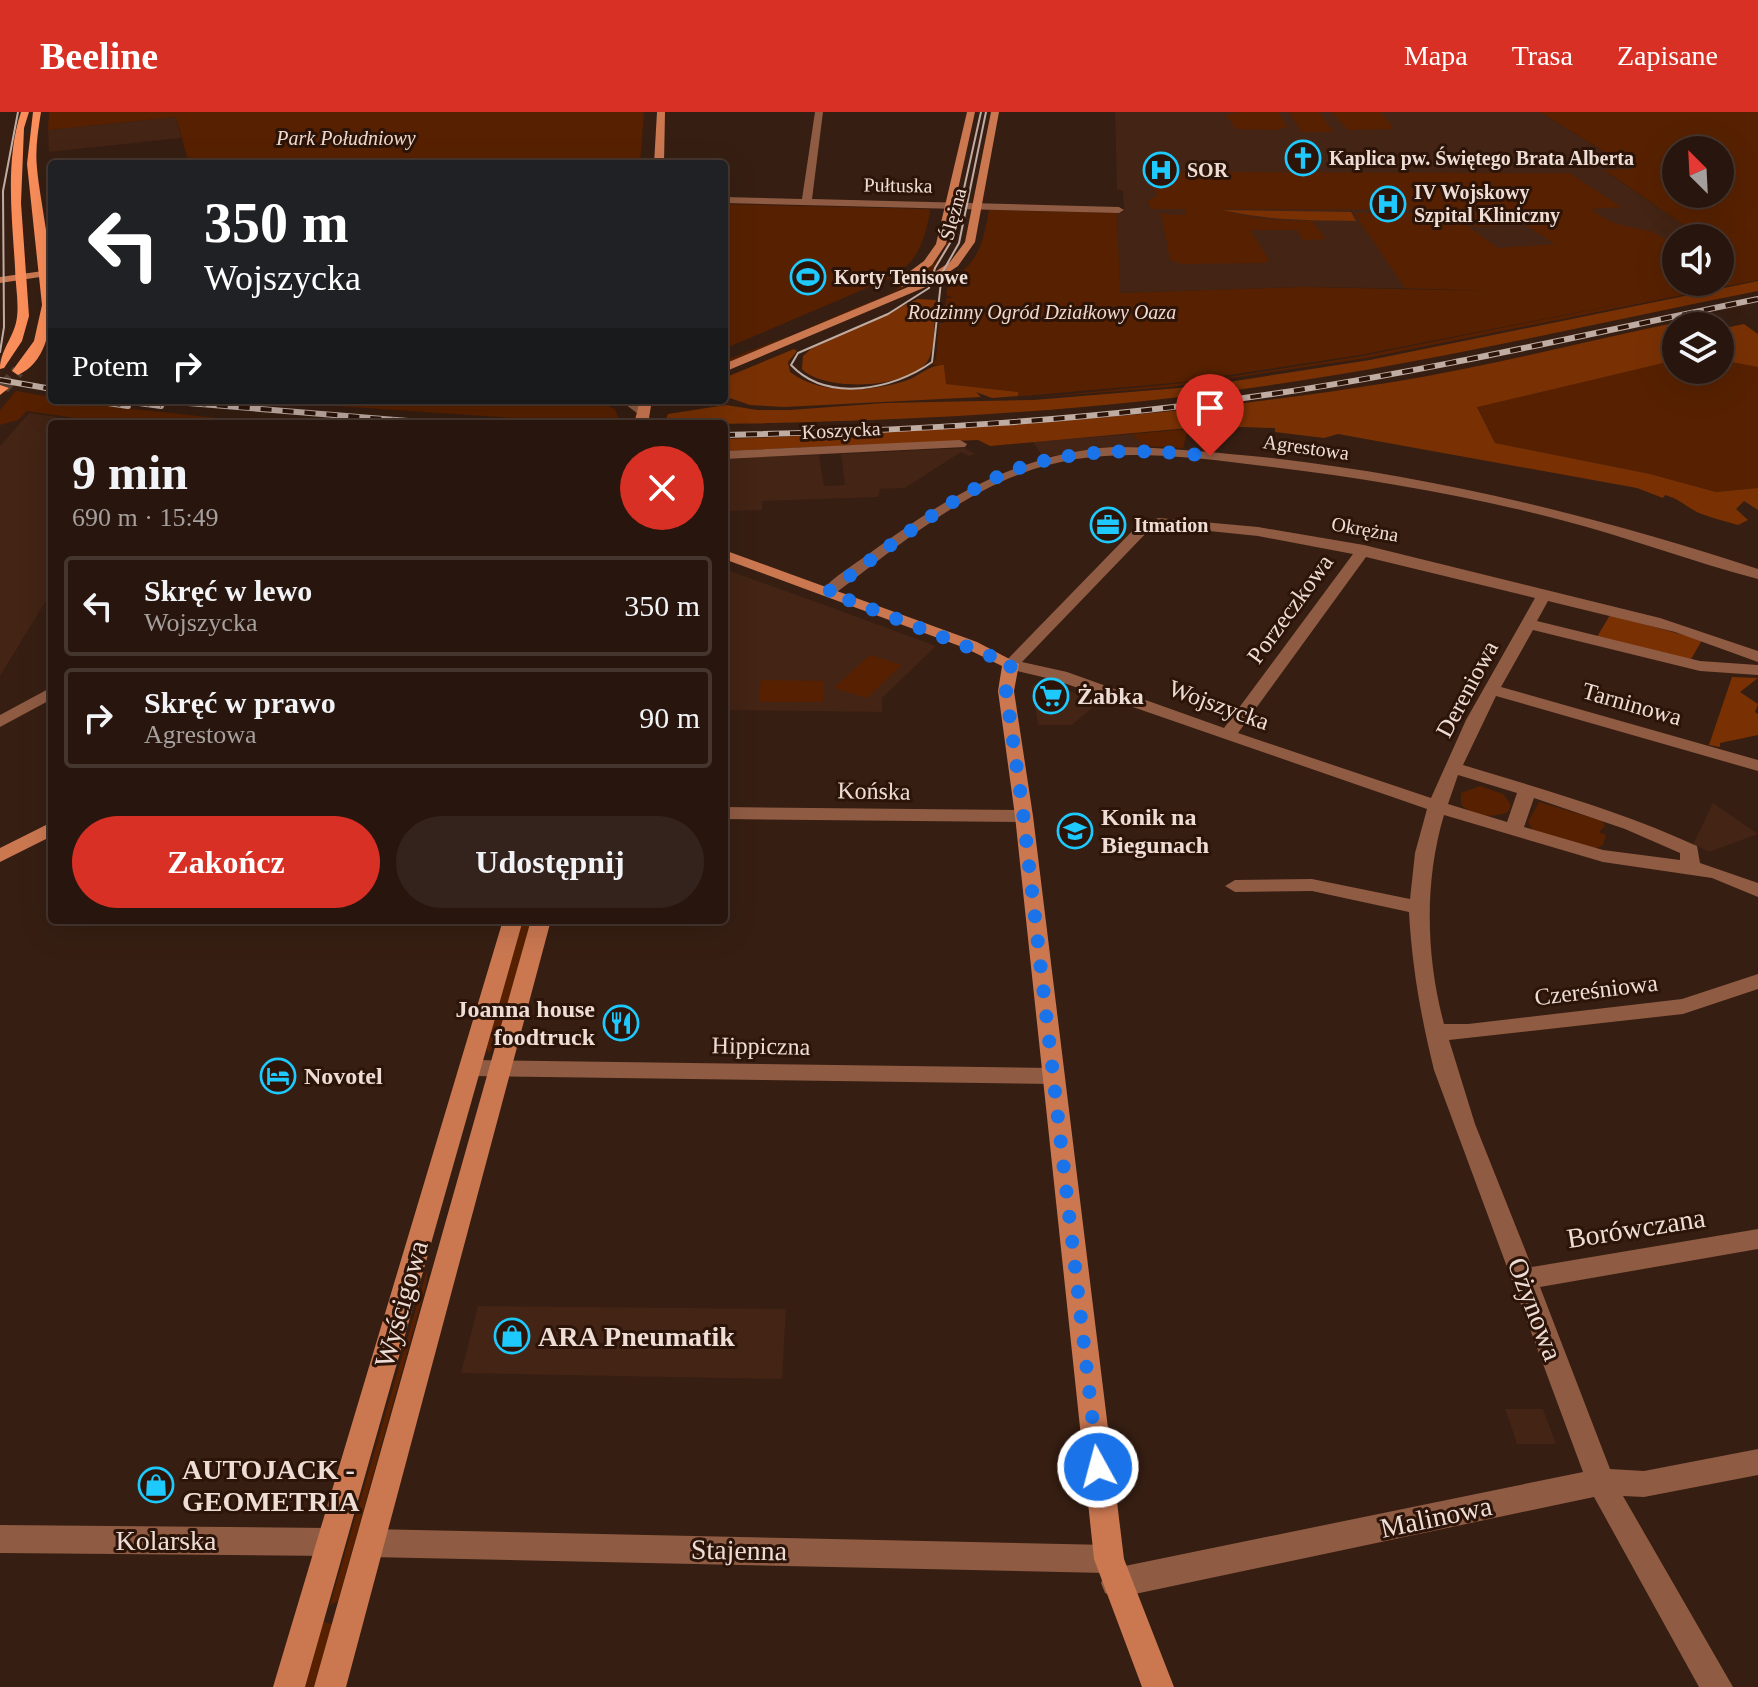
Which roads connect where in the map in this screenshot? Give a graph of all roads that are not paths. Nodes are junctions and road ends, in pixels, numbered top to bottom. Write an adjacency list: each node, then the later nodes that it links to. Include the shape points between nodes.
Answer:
1 (25, 112): 15 (main road, via 16,203)
2 (37, 112): 13 (main road, via 34,172)
3 (661, 112): 7 (main road)
4 (819, 112): 9 (street)
5 (971, 112): 10 (main road, Ślężna)
6 (995, 112): 11 (main road, Ślężna)
7 (659, 160)
8 (728, 200): 9 (street, Pułtuska)
9 (807, 201): 10 (street, Pułtuska)
10 (950, 204): 11 (street, Pułtuska); 17 (main road, Ślężna, via 941,244 918,271 890,289)
11 (978, 205): 12 (street, Pułtuska); 19 (main road, Ślężna, via 967,248 937,277)
12 (1119, 210)
13 (48, 271): 15 (main road); 20 (main road, via 44,331)
14 (0, 273): 15 (main road)
15 (19, 274): 16 (main road); 18 (main road, via 23,316 18,338)
16 (0, 280)
17 (728, 356)
18 (0, 365)
19 (728, 366)
20 (18, 371)
21 (960, 444): 22 (street, Koszycka)
22 (728, 455)
23 (1364, 549): 27 (street, Okrężna); 30 (street, Okrężna, via 1149,523); 35 (street, Porzeczkowa)
24 (729, 558): 26 (main road, Wojszycka)
25 (1758, 574): 26 (street, Agrestowa, via 1593,524 1441,489 1295,464 1154,450 1047,460 991,480)
26 (828, 592): 30 (main road, Wojszycka)
27 (1544, 595): 28 (street, Dereniowa); 29 (street, Okrężna, via 1690,633)
28 (1528, 624): 31 (street, via 1700,666); 32 (street, Dereniowa)
29 (1758, 657)
30 (1011, 664): 35 (street, Wojszycka, via 1061,676); 41 (main road, via 1006,691)
31 (1758, 670)
32 (1492, 690): 36 (street, Tarninowa); 37 (street, Dereniowa)
33 (48, 694): 34 (street)
34 (0, 722)
35 (1227, 736): 39 (street, Wojszycka)
36 (1758, 766)
37 (1453, 768): 38 (street); 39 (street, Dereniowa)
38 (1527, 791): 43 (street); 45 (street, via 1661,836 1690,850)
39 (1437, 807): 43 (street, Wojszycka); 48 (street, Ożynowa)
40 (728, 813): 41 (street, Końska)
41 (1024, 816): 55 (main road)
42 (48, 830): 44 (main road)
43 (1513, 831): 45 (street, Wojszycka, via 1587,852)
44 (0, 856)
45 (1690, 868): 47 (street, Wojszycka, via 1731,876)
46 (1235, 886): 48 (street, via 1312,885)
47 (1758, 891)
48 (1418, 907): 52 (street, Ożynowa)
49 (512, 924): 53 (main road, Wyścigowa)
50 (540, 924): 54 (main road, Wyścigowa)
51 (1758, 981): 52 (street, Czereśniowa, via 1683,1006)
52 (1436, 1032): 57 (street, Ożynowa)
53 (470, 1068): 54 (street, Hippiczna); 61 (main road, Wyścigowa)
54 (502, 1068): 55 (street, Hippiczna); 62 (main road, Wyścigowa)
55 (1052, 1076): 63 (main road)
56 (1758, 1239): 57 (street, Borówczana)
57 (1524, 1279): 59 (street, Ożynowa)
58 (1758, 1462): 59 (street, Malinowa, via 1644,1484)
59 (1601, 1482): 63 (street, Malinowa); 67 (street, Ożynowa)
60 (0, 1539): 61 (street, Kolarska)
61 (331, 1542): 64 (main road, Wyścigowa)
62 (370, 1543): 63 (street, Stajenna); 65 (main road, Wyścigowa)
63 (1112, 1571): 66 (main road)
64 (289, 1687)
65 (330, 1687)
66 (1158, 1687)
67 (1717, 1687)

